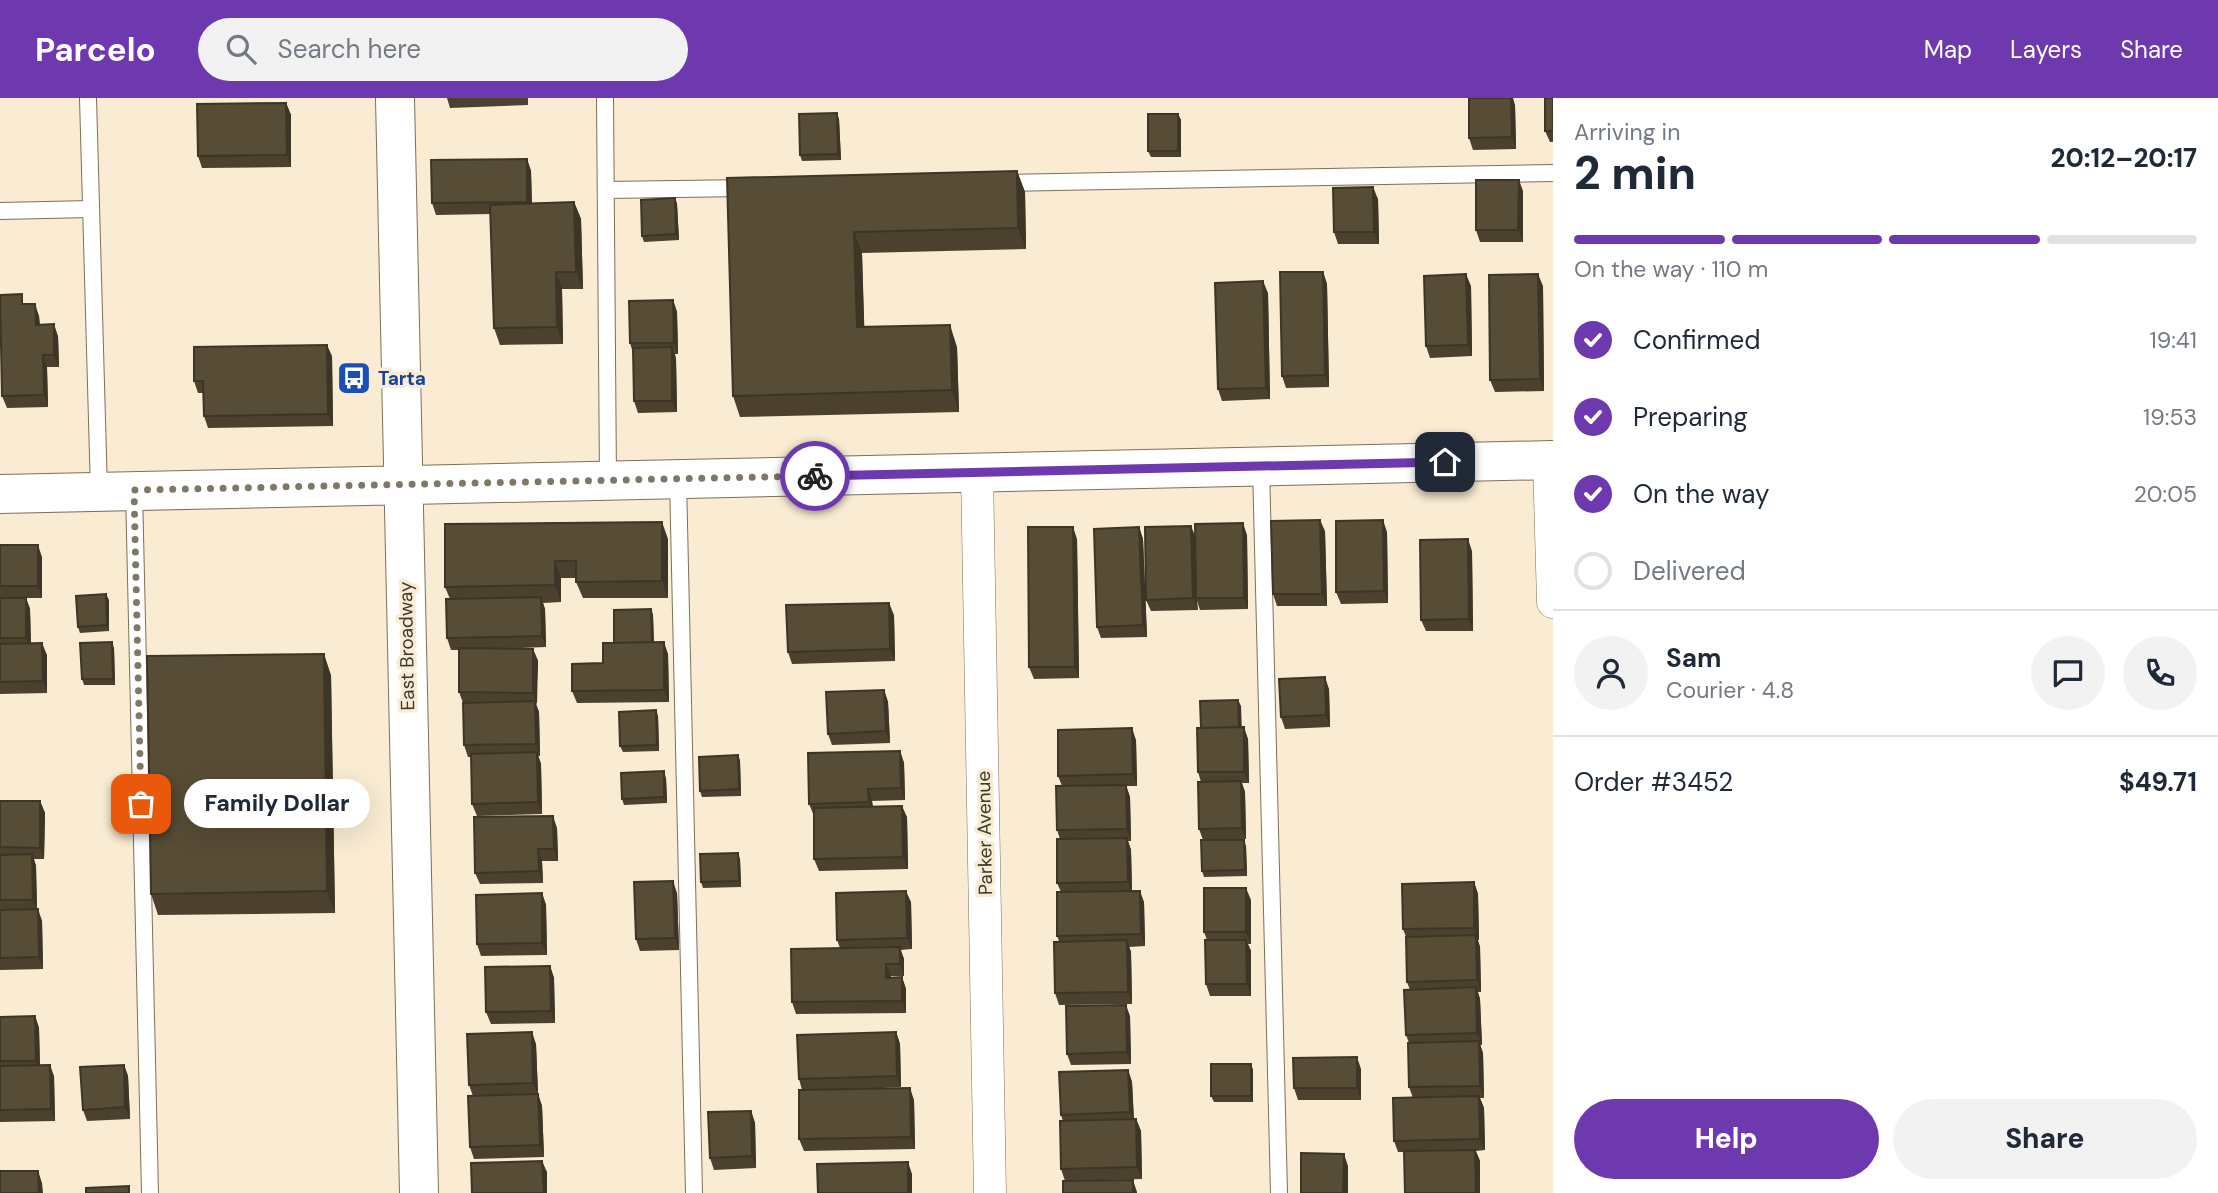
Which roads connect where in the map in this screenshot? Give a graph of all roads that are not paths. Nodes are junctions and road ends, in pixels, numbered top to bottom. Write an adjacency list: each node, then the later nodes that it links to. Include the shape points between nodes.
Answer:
1 (88, 98): 8 (lane)
2 (394, 98): 15 (street, East Broadway)
3 (605, 98): 7 (lane)
4 (1553, 173): 5 (lane)
5 (982, 183)
6 (759, 187): 7 (lane)
7 (606, 190): 14 (lane)
8 (91, 209): 9 (lane); 16 (lane)
9 (0, 211)
10 (1551, 460): 11 (street); 18 (street)
11 (1261, 466): 12 (street); 23 (lane)
12 (977, 472): 13 (street); 22 (street, Parker Avenue)
13 (678, 479): 14 (street); 21 (lane)
14 (608, 481): 15 (street)
15 (403, 485): 16 (street); 20 (street, East Broadway)
16 (116, 491): 17 (street); 19 (lane)
17 (0, 494)
18 (1553, 602)
19 (150, 1193)
20 (419, 1193)
21 (694, 1193)
22 (990, 1193)
23 (1279, 1193)

